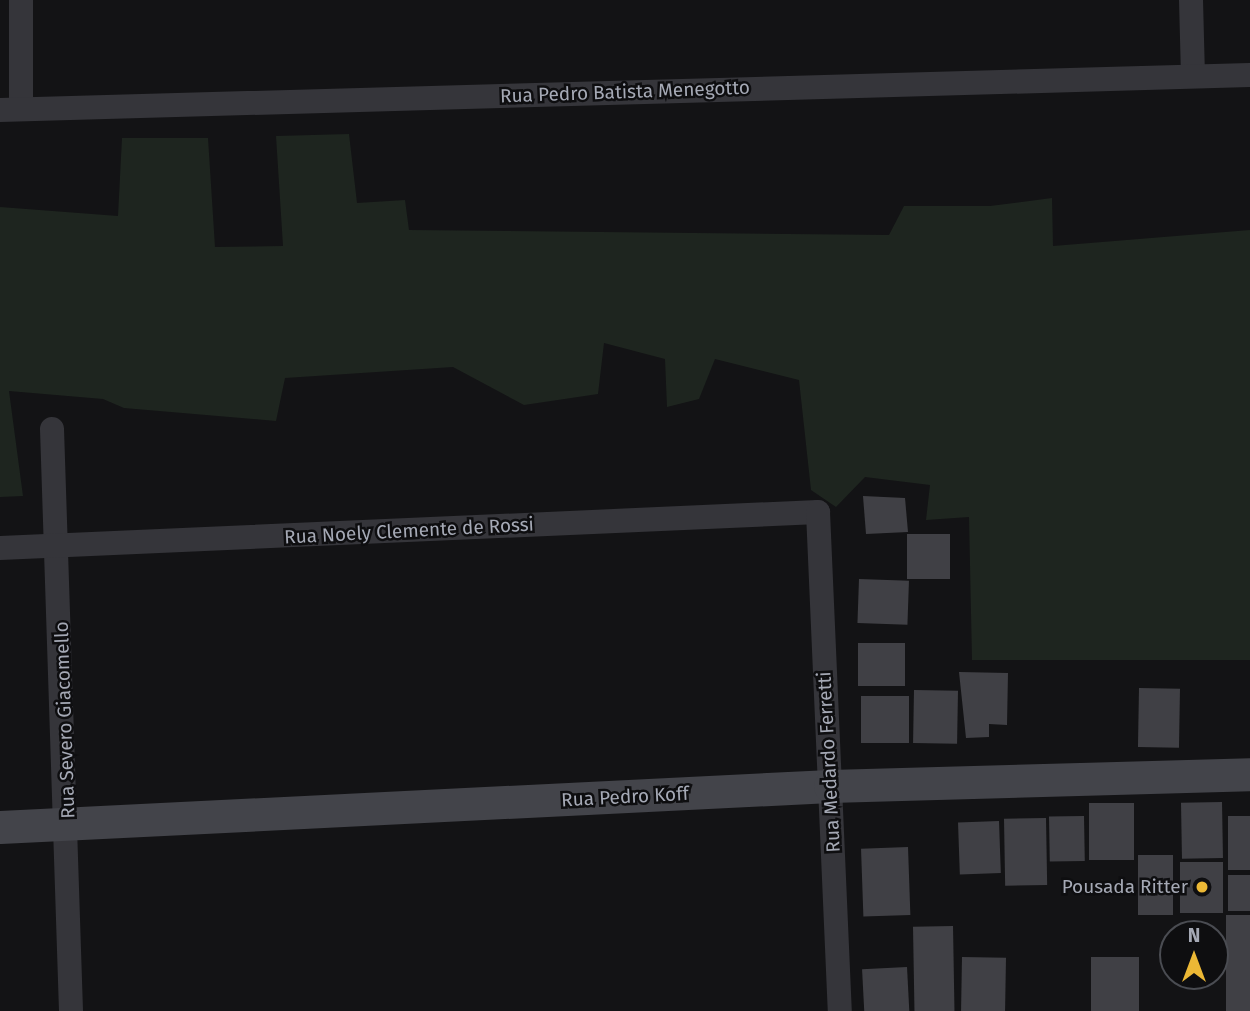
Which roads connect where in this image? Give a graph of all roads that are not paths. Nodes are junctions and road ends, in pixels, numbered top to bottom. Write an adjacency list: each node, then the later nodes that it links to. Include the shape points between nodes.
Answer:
1 (21, 0): 5 (street)
2 (1191, 0): 4 (street)
3 (1250, 75): 4 (street, Rua Pedro Batista Menegotto)
4 (1193, 76): 5 (street, Rua Pedro Batista Menegotto)
5 (10, 109)
6 (52, 429): 9 (street, Rua Severo Giacomello)
7 (818, 512): 9 (street, Rua Noely Clemente de Rossi); 11 (street, Rua Medardo Ferretti)
8 (0, 548): 9 (street, Rua Noely Clemente de Rossi)
9 (60, 548): 12 (street, Rua Severo Giacomello)
10 (1250, 775): 11 (street, Rua Pedro Koff)
11 (830, 786): 12 (street, Rua Pedro Koff); 15 (street, Rua Medardo Ferretti)
12 (68, 825): 13 (street, Rua Pedro Koff); 14 (street, Rua Severo Giacomello)
13 (0, 827)
14 (71, 1011)
15 (840, 1011)

